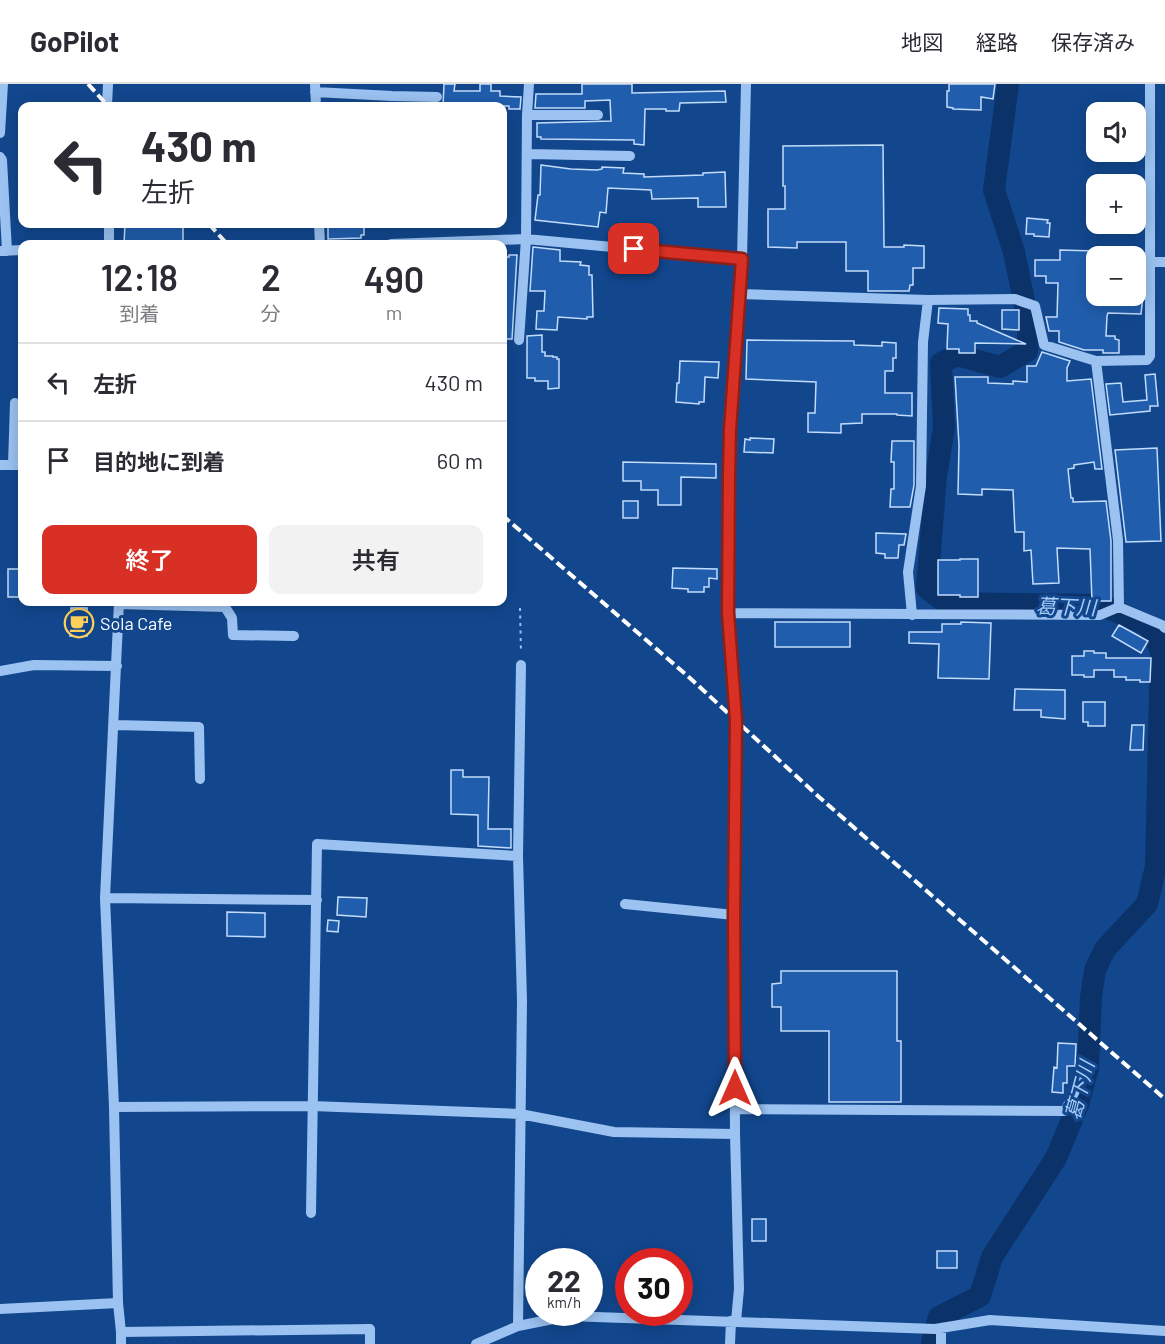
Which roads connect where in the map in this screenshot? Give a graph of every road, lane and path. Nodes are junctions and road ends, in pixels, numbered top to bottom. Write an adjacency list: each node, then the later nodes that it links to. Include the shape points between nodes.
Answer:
1 (3, 84): 12 (street)
2 (108, 84): 9 (street)
3 (529, 84): 10 (street)
4 (746, 84): 19 (street)
5 (1150, 84): 20 (street)
6 (315, 88): 8 (street)
7 (437, 97): 8 (street)
8 (392, 101)
9 (107, 102)
10 (527, 115): 11 (street); 13 (street)
11 (598, 115)
12 (0, 133)
13 (528, 154): 14 (street); 16 (street)
14 (630, 156)
15 (1, 159): 18 (street)
16 (526, 239): 17 (street); 19 (street); 24 (street)
17 (502, 240)
18 (4, 251)
19 (742, 259): 22 (street)
20 (1150, 262): 21 (street); 25 (street, via 1150,356 1147,360)
21 (1165, 262)
22 (739, 294): 23 (street); 33 (street, via 730,430)
23 (928, 300): 25 (street, via 1015,299 1035,306 1044,345); 34 (street, via 923,342 921,486 908,572)
24 (519, 340)
25 (1096, 361): 31 (street, via 1118,540)
26 (15, 403): 28 (street)
27 (0, 465): 28 (street)
28 (18, 465)
29 (119, 606): 38 (street)
30 (198, 606): 36 (street, via 225,607 232,618 233,635)
31 (1119, 607): 34 (street, via 1100,615); 35 (street)
32 (520, 608): 37 (path)
33 (728, 613): 34 (street); 46 (street, via 736,720)
34 (912, 615)
35 (1165, 628)
36 (294, 636)
37 (521, 665): 42 (street)
38 (117, 666): 39 (street, via 34,665); 40 (street)
39 (0, 671)
40 (114, 725): 41 (street, via 199,727); 43 (street)
41 (200, 779)
42 (518, 856): 44 (street, via 317,844); 51 (street)
43 (105, 898): 44 (street); 49 (street)
44 (317, 900): 48 (street)
45 (625, 904): 46 (street)
46 (734, 915): 50 (street)
47 (1081, 1070): 50 (street, via 1065,1111)
48 (312, 1106): 49 (street); 51 (street); 53 (street)
49 (114, 1107): 54 (street)
50 (736, 1109): 52 (street)
51 (520, 1114): 52 (street, via 615,1132); 57 (street)
52 (735, 1134): 56 (street, via 739,1289)
53 (311, 1213)
54 (118, 1303): 55 (street); 60 (street)
55 (0, 1309)
56 (734, 1321): 57 (street, via 568,1316); 58 (street); 64 (street)
57 (518, 1326): 63 (street)
58 (941, 1328): 59 (street, via 990,1320); 65 (street)
59 (1165, 1331)
60 (121, 1332): 61 (street); 62 (street, via 370,1329)
61 (121, 1344)
62 (370, 1344)
63 (476, 1344)
64 (730, 1344)
65 (941, 1344)

